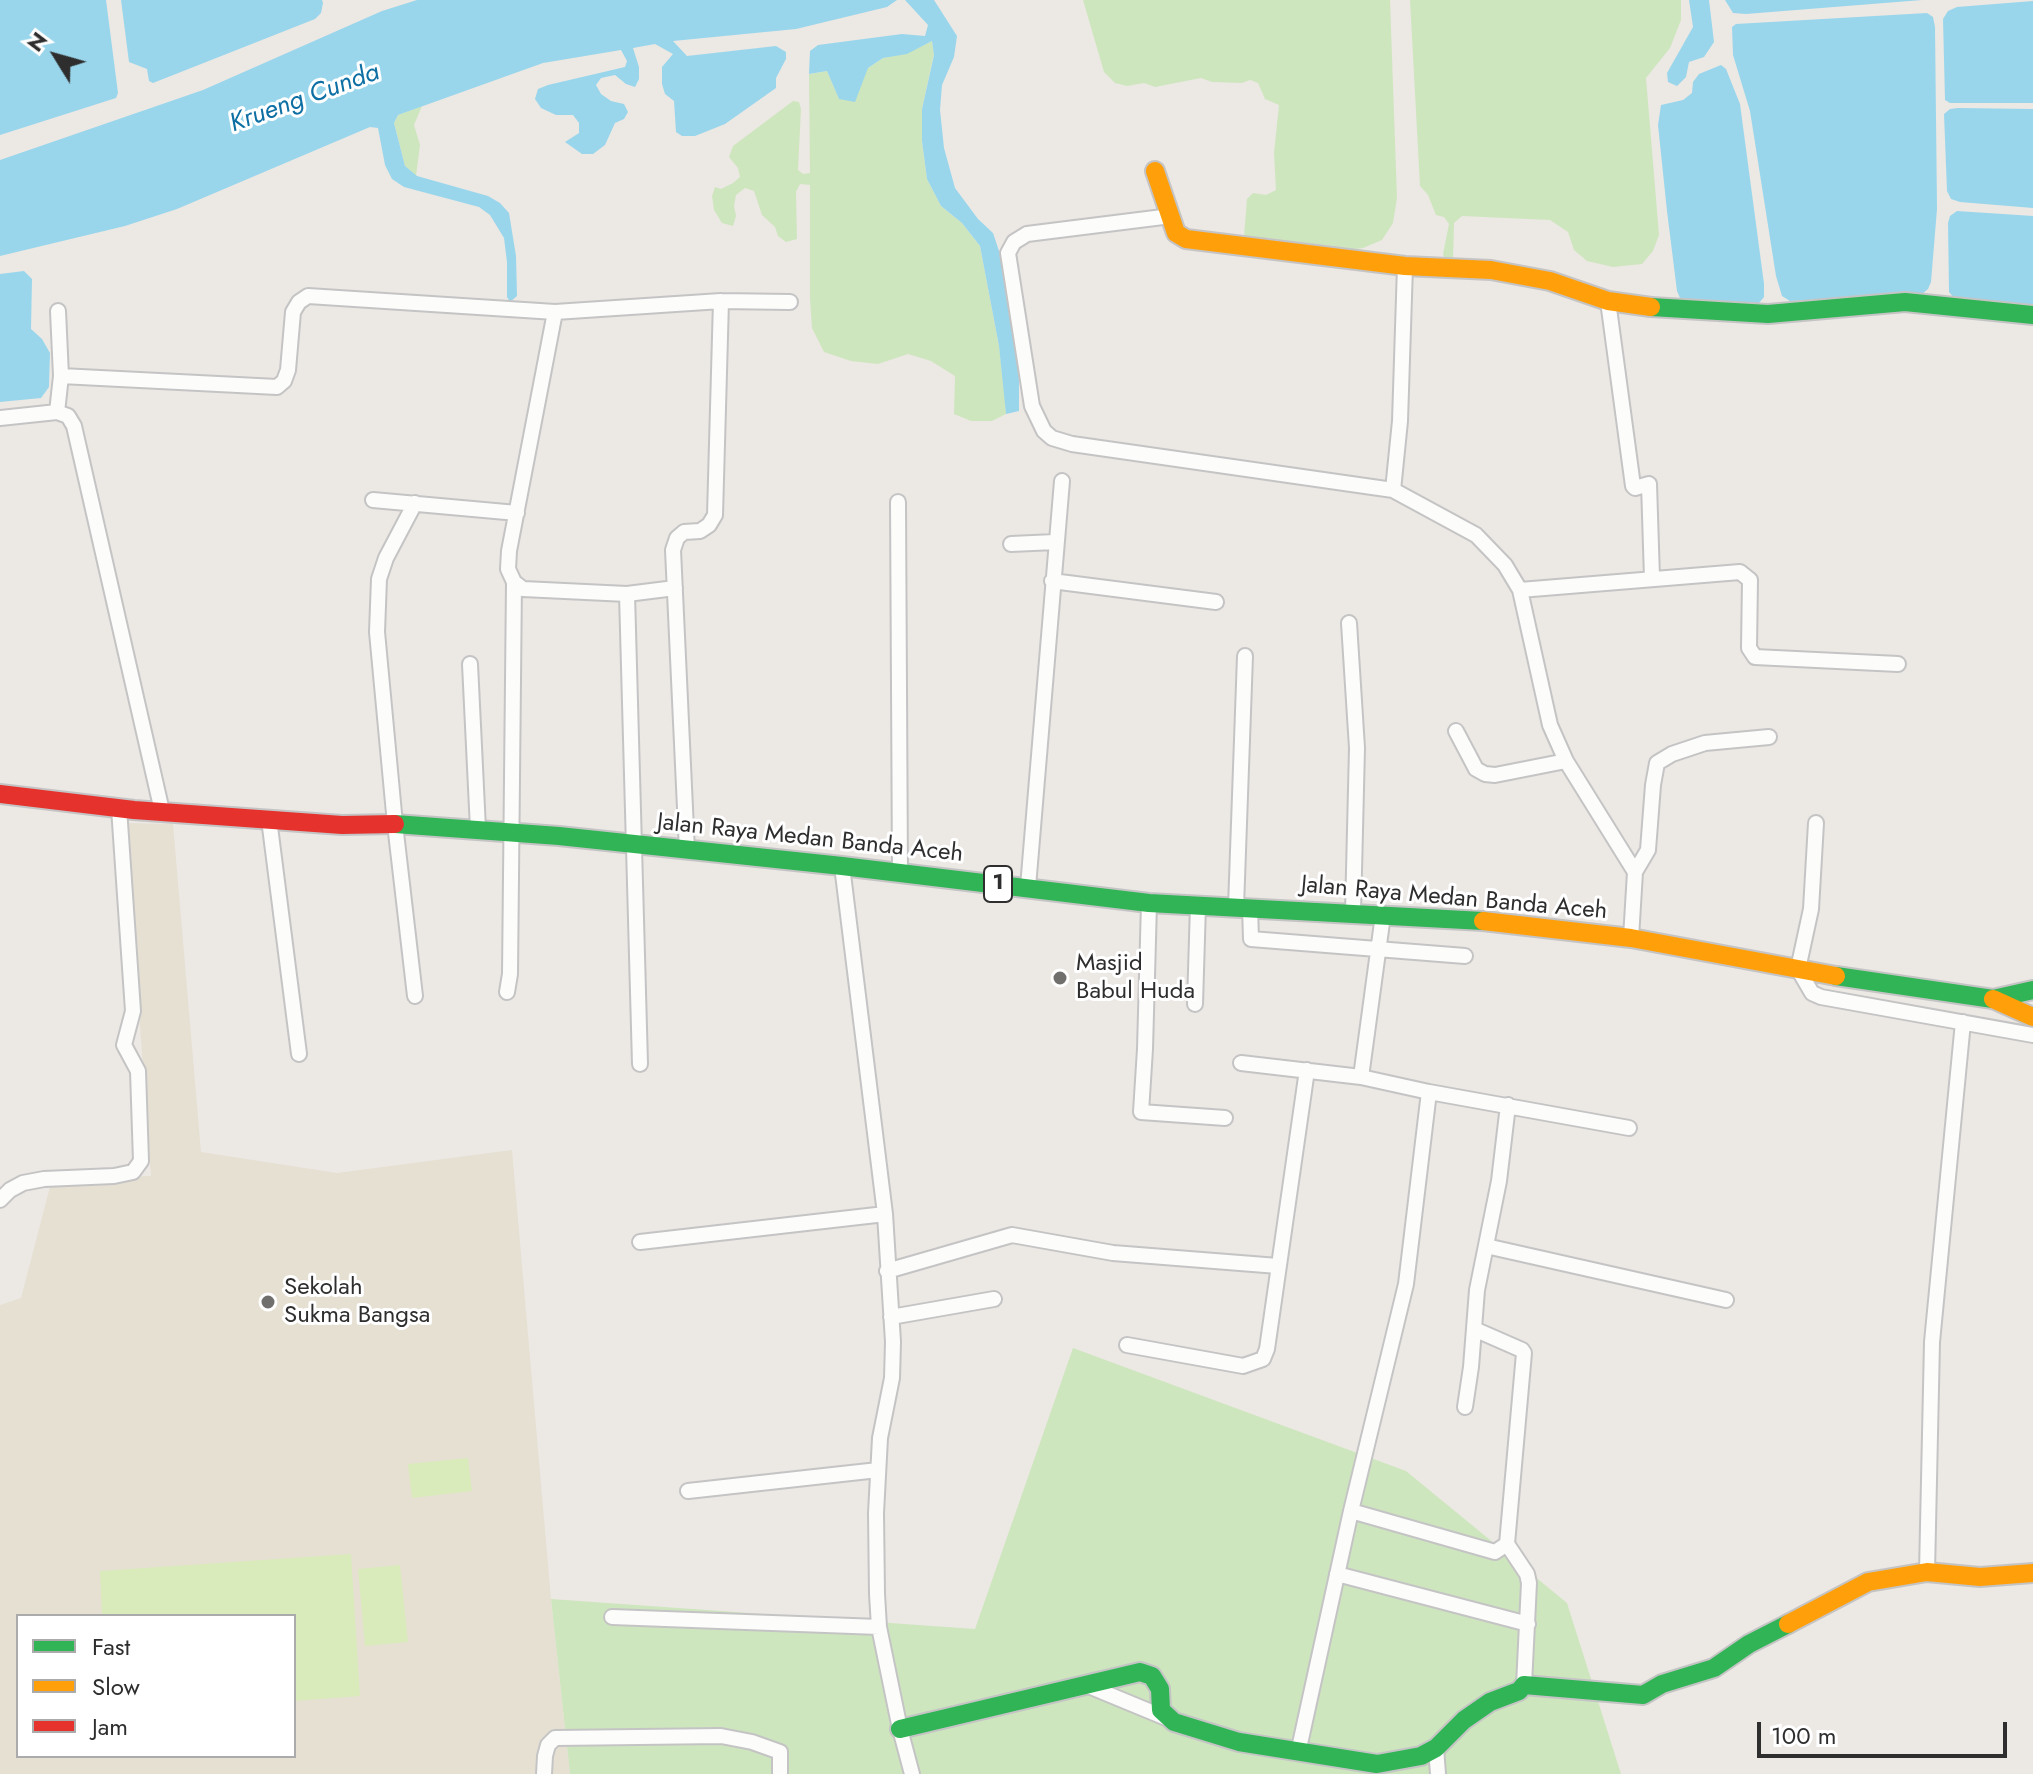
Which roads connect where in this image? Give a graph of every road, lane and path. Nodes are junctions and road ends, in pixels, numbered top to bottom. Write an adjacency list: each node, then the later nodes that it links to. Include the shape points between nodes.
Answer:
1 (1155, 171): 2 (main road)
2 (1171, 216): 3 (main road, via 1176,233 1186,239); 14 (street, via 1027,234 1014,242 1008,253 1032,406 1044,431 1072,444)
3 (1405, 266): 5 (main road, via 1491,270 1550,281); 14 (street)
4 (721, 301): 6 (street); 8 (street); 24 (street, via 715,515 700,531 677,538)
5 (1608, 301): 9 (main road, via 1768,314 1905,302); 21 (street, via 1633,486 1649,484)
6 (790, 302)
7 (58, 311): 10 (street)
8 (555, 312): 10 (street, via 308,296 293,312 288,370 277,387); 18 (street)
9 (2033, 315)
10 (61, 376): 11 (street)
11 (57, 412): 12 (street); 37 (street, via 74,426)
12 (0, 418)
13 (1062, 481): 19 (street)
14 (1393, 490): 25 (street, via 1476,535)
15 (373, 500): 17 (street)
16 (898, 502): 47 (street)
17 (415, 503): 18 (street); 40 (street, via 386,558 377,604)
18 (517, 513): 23 (street, via 508,569)
19 (1055, 542): 20 (street); 22 (street)
20 (1011, 544)
21 (1652, 578): 25 (street); 31 (street, via 1746,574 1749,648 1755,657)
22 (1052, 581): 27 (street); 48 (street)
23 (514, 582): 26 (street, via 523,589); 42 (street)
24 (675, 588): 26 (street); 44 (street)
25 (1520, 590): 34 (street, via 1550,725)
26 (627, 594): 43 (street)
27 (1216, 602)
28 (1349, 623): 52 (street, via 1357,748)
29 (1245, 656): 51 (street)
30 (470, 664): 41 (street)
31 (1898, 664)
32 (1456, 731): 34 (street, via 1476,769 1485,774)
33 (1769, 737): 46 (street, via 1705,743 1657,763 1648,850)
34 (1566, 761): 46 (street)
35 (0, 794): 36 (main road, Jalan Raya Medan Banda Aceh / 1)
36 (119, 808): 37 (main road, Jalan Raya Medan Banda Aceh / 1); 75 (street, via 133,1011 124,1045 138,1071 141,1161 133,1172 114,1176 23,1183)
37 (162, 811): 38 (main road, Jalan Raya Medan Banda Aceh / 1)
38 (269, 819): 40 (main road, Jalan Raya Medan Banda Aceh / 1); 66 (street)
39 (1816, 823): 57 (street, via 1811,909)
40 (395, 824): 41 (main road, Jalan Raya Medan Banda Aceh / 1); 60 (street)
41 (478, 829): 42 (main road, Jalan Raya Medan Banda Aceh / 1)
42 (511, 832): 43 (main road, Jalan Raya Medan Banda Aceh / 1); 59 (street)
43 (632, 845): 44 (main road, Jalan Raya Medan Banda Aceh / 1); 68 (street)
44 (687, 851): 45 (main road, Jalan Raya Medan Banda Aceh / 1)
45 (842, 866): 47 (main road, Jalan Raya Medan Banda Aceh / 1); 76 (street)
46 (1635, 872): 54 (street)
47 (900, 873): 48 (main road, Jalan Raya Medan Banda Aceh / 1)
48 (1028, 887): 49 (main road, Jalan Raya Medan Banda Aceh / 1)
49 (1149, 903): 50 (main road, Jalan Raya Medan Banda Aceh / 1); 73 (street, via 1141,1112)
50 (1198, 905): 51 (main road, Jalan Raya Medan Banda Aceh / 1); 62 (street)
51 (1243, 907): 52 (main road, Jalan Raya Medan Banda Aceh / 1); 55 (street, via 1251,939)
52 (1353, 912): 53 (main road, Jalan Raya Medan Banda Aceh / 1)
53 (1383, 915): 54 (main road, Jalan Raya Medan Banda Aceh / 1); 55 (street)
54 (1631, 938): 57 (main road, Jalan Raya Medan Banda Aceh / 1)
55 (1378, 948): 56 (street); 70 (street)
56 (1465, 956)
57 (1798, 969): 61 (main road, Jalan Raya Medan Banda Aceh / 1); 64 (street, via 1805,985 1821,997)
58 (2033, 990): 61 (main road, Jalan Raya Medan Banda Aceh / 1)
59 (507, 992)
60 (415, 996)
61 (1993, 999): 63 (main road, Jalan Raya Medan Banda Aceh / 1)
62 (1195, 1004)
63 (2033, 1017)
64 (1963, 1022): 65 (street); 91 (street, via 1932,1342)
65 (2033, 1035)
66 (299, 1054)
67 (1241, 1063): 69 (street)
68 (640, 1064)
69 (1307, 1070): 70 (street); 79 (street)
70 (1361, 1077): 71 (street)
71 (1429, 1092): 72 (street); 89 (street, via 1406,1284)
72 (1508, 1105): 74 (street); 78 (street)
73 (1225, 1118)
74 (1629, 1128)
75 (0, 1200)
76 (885, 1214): 77 (street); 80 (street)
77 (640, 1242)
78 (1486, 1246): 82 (street); 84 (street)
79 (1278, 1266): 80 (street, via 1113,1253 1012,1235); 85 (street, via 1267,1349 1256,1363 1243,1366)
80 (887, 1271): 83 (street)
81 (994, 1299): 83 (street)
82 (1726, 1300)
83 (891, 1317): 87 (street, via 892,1378)
84 (1474, 1329): 86 (street); 90 (street, via 1524,1353)
85 (1127, 1345)
86 (1465, 1407)
87 (878, 1470): 88 (street); 96 (street)
88 (688, 1491)
89 (1351, 1511): 90 (street, via 1495,1552); 93 (street)
90 (1507, 1544): 95 (street, via 1527,1574)
91 (1927, 1572): 92 (main road, via 1980,1577); 98 (main road, via 1868,1582 1714,1668 1643,1695)
92 (2033, 1573)
93 (1337, 1574): 95 (street); 102 (street)
94 (612, 1617): 96 (street)
95 (1528, 1624): 98 (street)
96 (879, 1627): 100 (street)
97 (1084, 1684): 99 (street); 99 (main road, via 1140,1672 1152,1676); 100 (main road)
98 (1524, 1685): 101 (main road, via 1464,1720)
99 (1167, 1718): 102 (main road, via 1239,1742)
100 (900, 1729): 105 (street)
101 (1436, 1748): 102 (main road, via 1377,1764); 106 (street)
102 (1298, 1753)
103 (544, 1774): 104 (street, via 548,1745 555,1738 721,1736 780,1752)
104 (780, 1774)
105 (912, 1774)
106 (1438, 1774)

